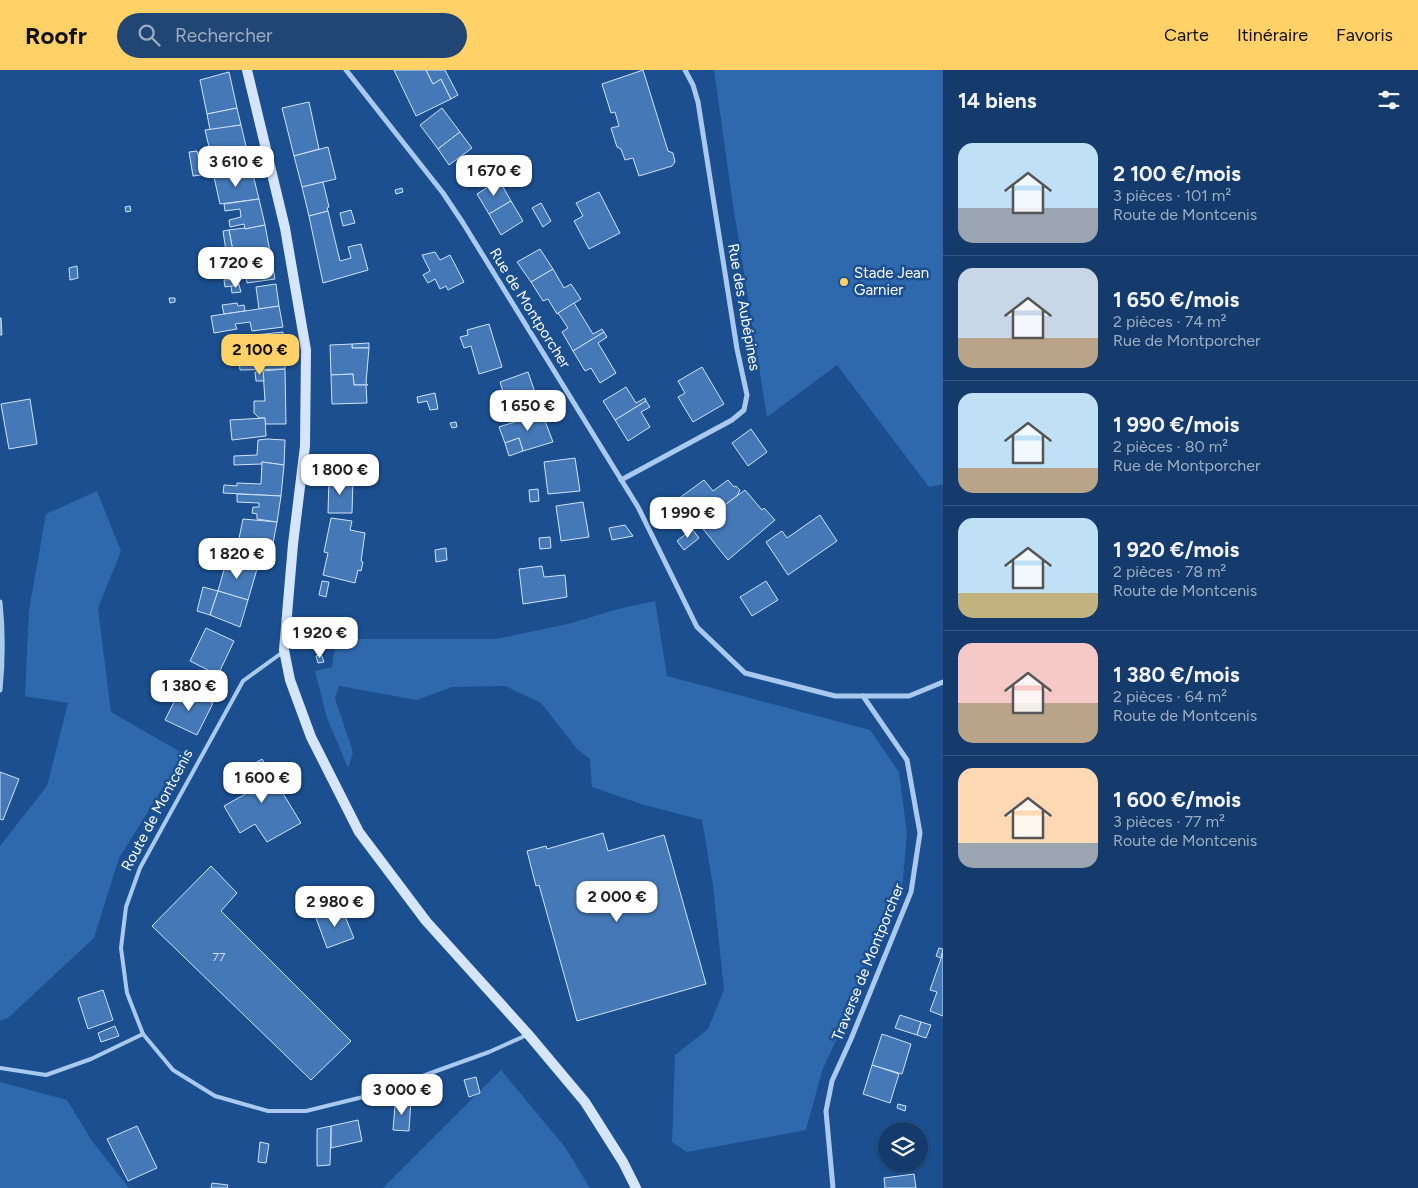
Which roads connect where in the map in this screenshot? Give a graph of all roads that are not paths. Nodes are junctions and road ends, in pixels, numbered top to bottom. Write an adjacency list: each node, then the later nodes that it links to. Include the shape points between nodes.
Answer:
1 (247, 70): 6 (main road, via 285,228 306,350 306,446)
2 (346, 70): 4 (street, Rue de Montporcher, via 443,193)
3 (685, 70): 4 (street, Rue des Aubépines, via 694,85 698,102 733,328 747,395 744,410 732,420)
4 (620, 480): 9 (street, Rue de Montporcher, via 638,508 697,628 745,673 835,696)
5 (0, 602): 8 (street, via 3,666)
6 (284, 650): 10 (lane, Route de Montcenis, via 243,681 140,868 126,907 121,948 128,993); 11 (main road, via 290,680 311,737 359,832 426,921)
7 (943, 682): 9 (street, Rue de Montporcher, via 909,696)
8 (0, 690)
9 (863, 696): 14 (street, Traverse de Montporcher, via 907,760 920,833 911,892 832,1081 826,1111)
10 (143, 1034): 11 (lane, Route de Montcenis, via 173,1070 215,1096 268,1111 306,1111 367,1096 489,1052); 12 (lane, via 91,1059 46,1075)
11 (528, 1034): 13 (main road, via 585,1102)
12 (0, 1068)
13 (636, 1188)
14 (833, 1188)

